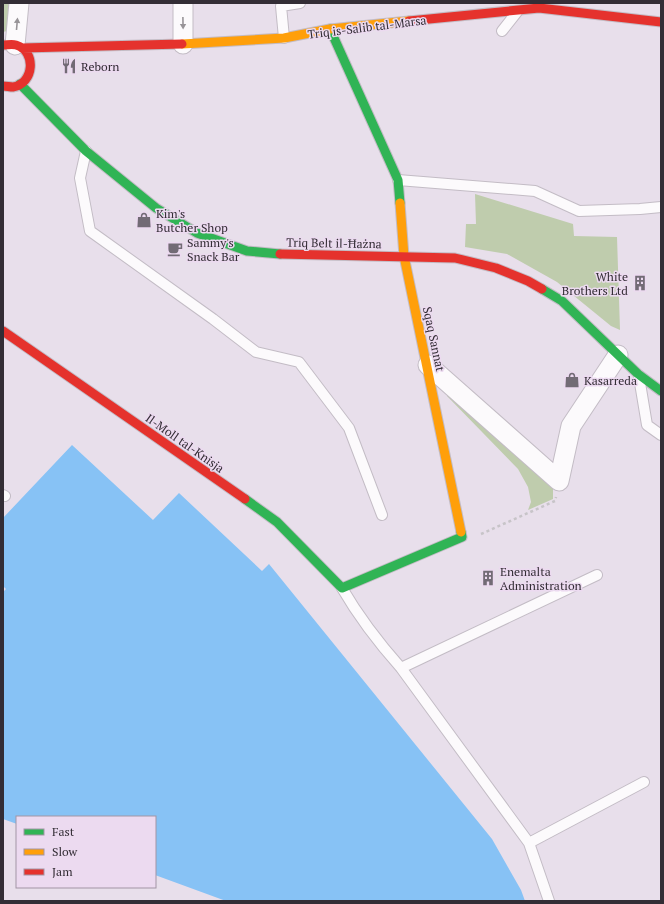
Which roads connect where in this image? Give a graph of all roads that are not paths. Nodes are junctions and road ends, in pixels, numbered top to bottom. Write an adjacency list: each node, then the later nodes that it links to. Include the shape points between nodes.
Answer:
1 (19, 3): 10 (street, one-way to 1)
2 (183, 3): 9 (street, one-way to 9)
3 (300, 3): 8 (lane, via 281,6)
4 (518, 11): 5 (street, Triq is-Salib tal-Marsa, via 539,8); 6 (street, Triq is-Salib tal-Marsa); 7 (lane)
5 (661, 22)
6 (330, 29): 8 (street, Triq is-Salib tal-Marsa); 16 (street, Sqaq Sannat)
7 (502, 31)
8 (284, 38): 9 (street, Triq is-Salib tal-Marsa)
9 (183, 44): 11 (street, Triq is-Salib tal-Marsa)
10 (13, 46): 11 (street, Triq is-Salib tal-Marsa); 12 (street)
11 (72, 46): 12 (street, Triq is-Salib tal-Marsa)
12 (38, 59): 13 (street, via 29,75)
13 (20, 84): 14 (street); 15 (street, Triq Belt il-Ħażna)
14 (4, 88)
15 (86, 151): 18 (street, Triq Belt il-Ħażna, via 156,208 197,233 247,250 293,255); 25 (lane, via 80,178 90,231 256,352 299,362 349,428)
16 (398, 180): 17 (lane, via 535,191 579,211); 18 (street, Sqaq Sannat)
17 (661, 207)
18 (404, 256): 20 (street, Triq Belt il-Ħażna, via 455,258 496,268 528,281 562,301); 21 (street, Sqaq Sannat)
19 (3, 331): 27 (street, Il-Moll tal-Knisja, via 277,522)
20 (618, 355): 21 (street, via 570,426 559,481); 22 (street, Triq Belt il-Ħażna)
21 (428, 365): 27 (street, Sqaq Sannat, via 462,537)
22 (638, 374): 23 (street, Triq Belt il-Ħażna); 24 (lane, via 647,425)
23 (661, 391)
24 (661, 435)
25 (382, 515)
26 (597, 575): 28 (lane)
27 (342, 588): 28 (lane, via 357,614)
28 (401, 668): 30 (lane)
29 (644, 782): 30 (lane)
30 (529, 843): 31 (lane)
31 (549, 901)

